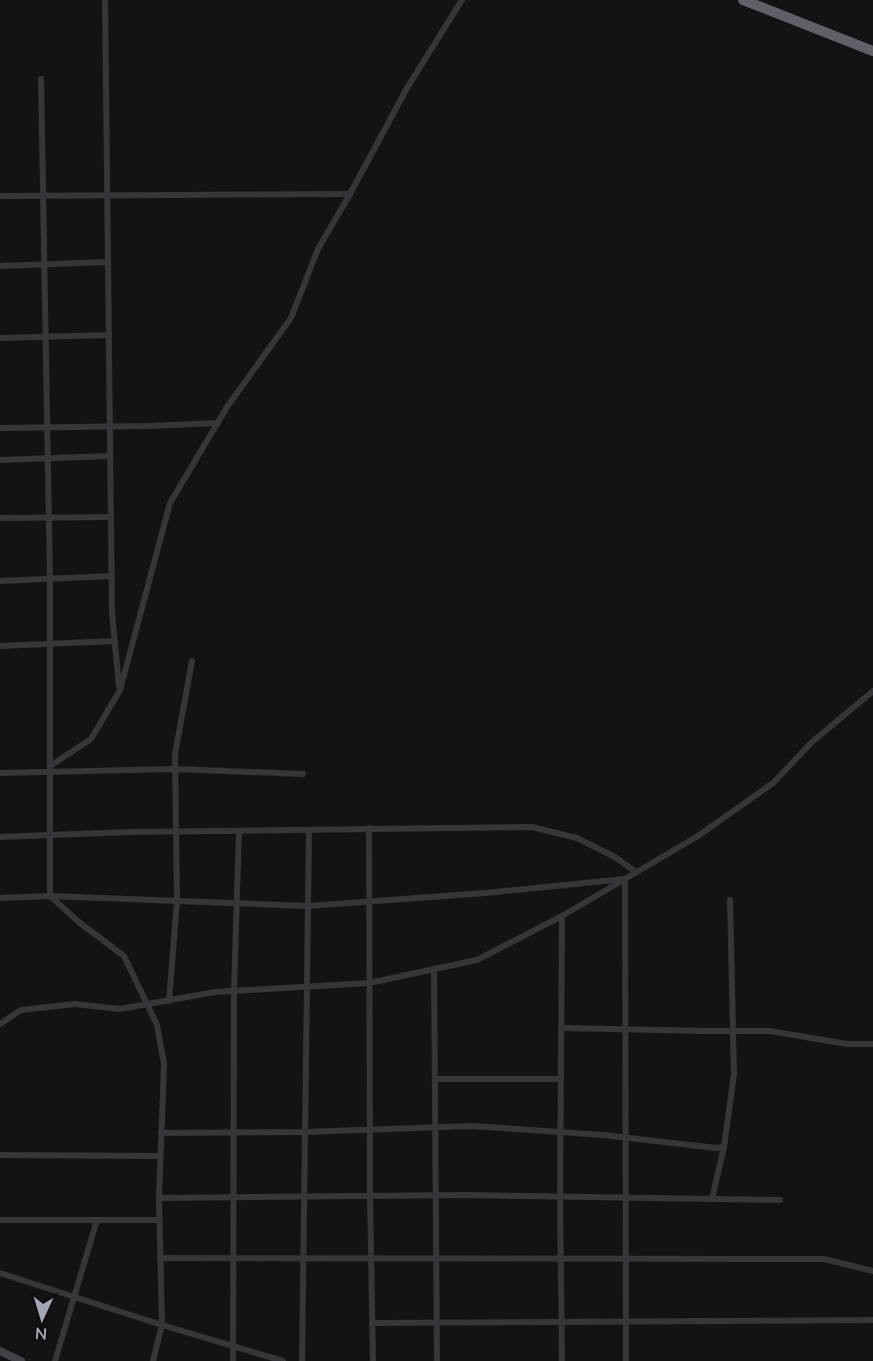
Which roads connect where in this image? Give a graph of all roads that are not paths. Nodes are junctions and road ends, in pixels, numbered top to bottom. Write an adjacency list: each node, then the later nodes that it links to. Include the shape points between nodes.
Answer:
1 (105, 0): 9 (street)
2 (462, 0): 6 (street, via 407,88)
3 (743, 0): 4 (highway)
4 (873, 51)
5 (41, 79): 8 (street)
6 (350, 194): 9 (street); 16 (street, via 318,249 291,318)
7 (0, 196): 8 (street)
8 (43, 196): 9 (street); 11 (street)
9 (107, 196): 10 (street)
10 (108, 262): 11 (street); 13 (street)
11 (44, 264): 12 (street); 14 (street)
12 (0, 266)
13 (109, 335): 14 (street); 17 (street)
14 (45, 337): 15 (street); 18 (street)
15 (0, 338)
16 (218, 423): 17 (street); 33 (street, via 171,503)
17 (109, 426): 18 (street); 20 (street)
18 (47, 427): 19 (street); 21 (street)
19 (0, 428)
20 (110, 456): 21 (street); 23 (street)
21 (48, 458): 22 (street); 25 (street)
22 (0, 460)
23 (111, 517): 25 (street); 26 (street)
24 (0, 518): 25 (street)
25 (49, 518): 27 (street)
26 (111, 576): 27 (street); 29 (street)
27 (50, 579): 28 (street); 30 (street)
28 (0, 581)
29 (115, 641): 30 (street); 33 (street)
30 (50, 644): 31 (street); 35 (street)
31 (0, 646)
32 (192, 661): 36 (street)
33 (120, 690): 35 (street, via 91,739)
34 (873, 691): 45 (street, via 812,742 773,783 698,836)
35 (50, 769): 36 (street); 37 (street); 43 (street)
36 (175, 769): 38 (street); 42 (street)
37 (0, 773)
38 (303, 774)
39 (369, 828): 40 (street); 45 (street, via 532,827 577,838); 51 (street)
40 (309, 830): 41 (street); 53 (street)
41 (239, 831): 42 (street); 52 (street)
42 (175, 832): 43 (street); 50 (street)
43 (50, 835): 44 (street); 47 (street)
44 (0, 837)
45 (636, 872): 46 (street)
46 (625, 879): 51 (street); 54 (street); 63 (street)
47 (50, 896): 48 (street); 50 (street); 60 (street, via 124,956)
48 (0, 898)
49 (730, 900): 64 (street)
50 (177, 901): 52 (street); 59 (street)
51 (369, 902): 53 (street); 56 (street)
52 (237, 903): 53 (street); 58 (street)
53 (308, 906): 57 (street)
54 (562, 916): 55 (street, via 477,960); 62 (street)
55 (434, 969): 56 (street); 66 (street)
56 (369, 983): 57 (street); 69 (street)
57 (307, 987): 58 (street); 71 (street)
58 (234, 991): 59 (street); 70 (street)
59 (169, 1001): 60 (street)
60 (147, 1005): 61 (street, via 120,1009 75,1004 21,1010); 73 (street, via 157,1026 164,1064)
61 (0, 1024)
62 (561, 1028): 63 (street); 67 (street)
63 (626, 1029): 64 (street); 74 (street)
64 (732, 1031): 65 (street, via 770,1031 847,1044); 75 (street, via 734,1074)
65 (873, 1044)
66 (435, 1079): 67 (street); 68 (street)
67 (560, 1079): 72 (street)
68 (435, 1127): 69 (street); 72 (street); 79 (street)
69 (370, 1130): 71 (street); 78 (street)
70 (234, 1132): 71 (street); 73 (street); 80 (street)
71 (305, 1132): 81 (street)
72 (560, 1132): 74 (street); 82 (street)
73 (161, 1133): 77 (street)
74 (626, 1138): 75 (street); 84 (street)
75 (724, 1147): 85 (street)
76 (0, 1155): 77 (street)
77 (160, 1156): 83 (street)
78 (370, 1196): 79 (street); 81 (street); 93 (street)
79 (436, 1196): 82 (street); 94 (street)
80 (234, 1197): 81 (street); 83 (street); 91 (street)
81 (305, 1197): 92 (street)
82 (560, 1197): 84 (street); 95 (street)
83 (159, 1198): 89 (street)
84 (626, 1198): 85 (street); 96 (street)
85 (712, 1199): 86 (street)
86 (780, 1200)
87 (0, 1220): 88 (street)
88 (98, 1220): 89 (street); 99 (street)
89 (159, 1220): 90 (street)
90 (160, 1258): 91 (street); 105 (street)
91 (234, 1258): 92 (street); 106 (street)
92 (304, 1258): 93 (street); 113 (street)
93 (371, 1258): 94 (street); 103 (street)
94 (436, 1258): 95 (street); 104 (street)
95 (560, 1258): 96 (street); 101 (street)
96 (626, 1259): 97 (street, via 824,1259); 102 (street)
97 (873, 1271)
98 (0, 1273): 99 (street)
99 (73, 1296): 105 (street); 109 (street)
100 (873, 1320): 102 (street)
101 (561, 1322): 102 (street); 104 (street); 116 (street)
102 (626, 1322): 117 (street)
103 (372, 1323): 104 (street); 114 (street)
104 (437, 1323): 115 (street)
105 (162, 1325): 106 (street); 110 (street)
106 (233, 1346): 111 (street); 112 (street)
107 (0, 1351): 108 (street)
108 (21, 1361)
109 (55, 1361)
110 (153, 1361)
111 (233, 1361)
112 (283, 1361)
113 (302, 1361)
114 (373, 1361)
115 (437, 1361)
116 (562, 1361)
117 (627, 1361)

